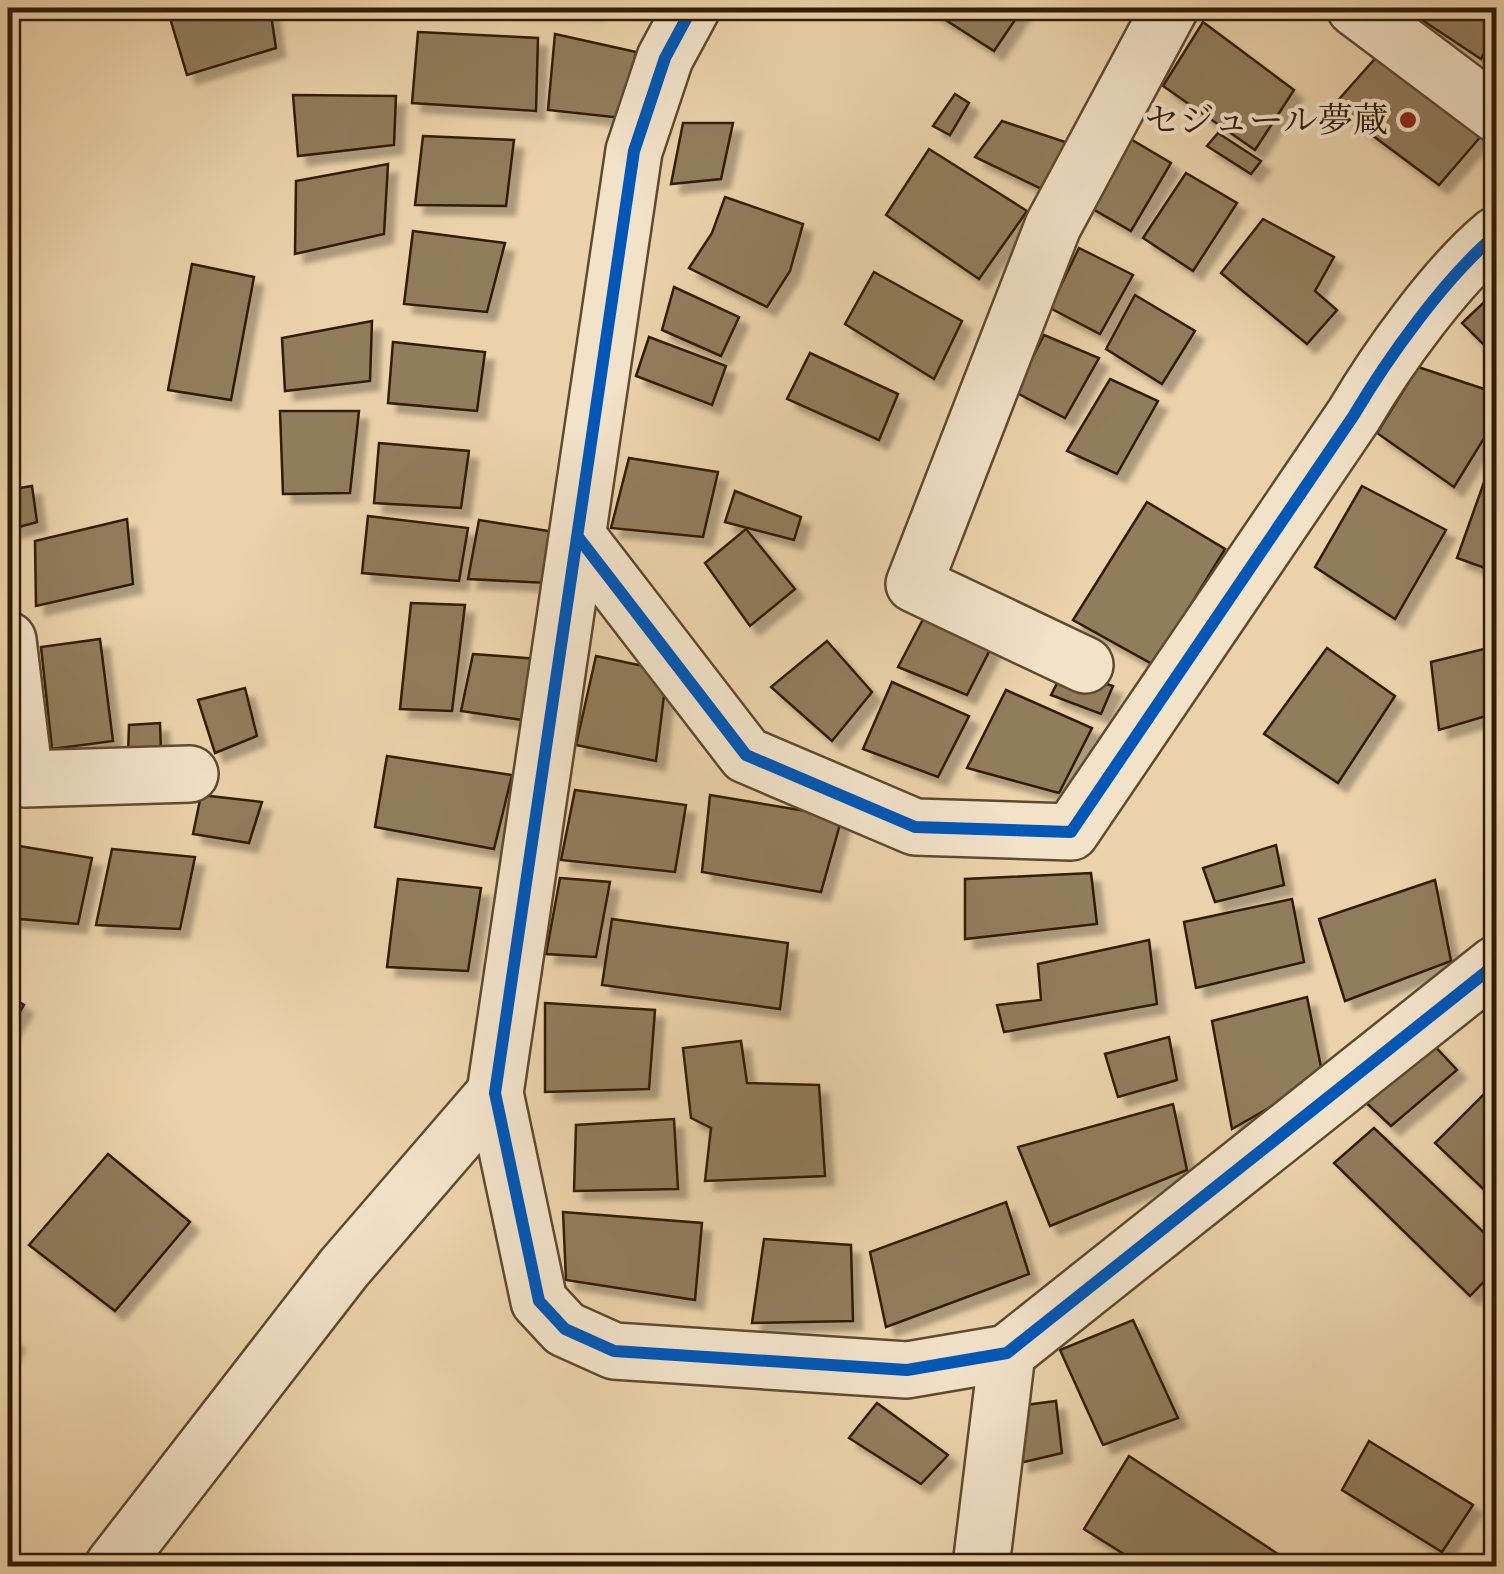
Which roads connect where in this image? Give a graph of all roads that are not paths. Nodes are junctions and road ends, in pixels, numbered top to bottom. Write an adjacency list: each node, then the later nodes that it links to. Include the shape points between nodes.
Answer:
1 (692, 8): 6 (street, via 665,58 634,152)
2 (1170, 8): 8 (street, via 1053,226 914,584)
3 (1356, 8): 4 (street)
4 (1496, 114)
5 (1496, 235): 6 (street, via 1470,256 1374,380 1072,832 915,827 746,755)
6 (578, 536): 11 (street)
7 (8, 640): 9 (street, via 25,779)
8 (1086, 665)
9 (190, 774)
10 (1496, 964): 12 (street)
11 (496, 1093): 12 (street, via 538,1301 565,1329 614,1351 906,1370); 13 (street, via 344,1268)
12 (1006, 1352): 14 (street)
13 (113, 1566)
14 (981, 1566)

